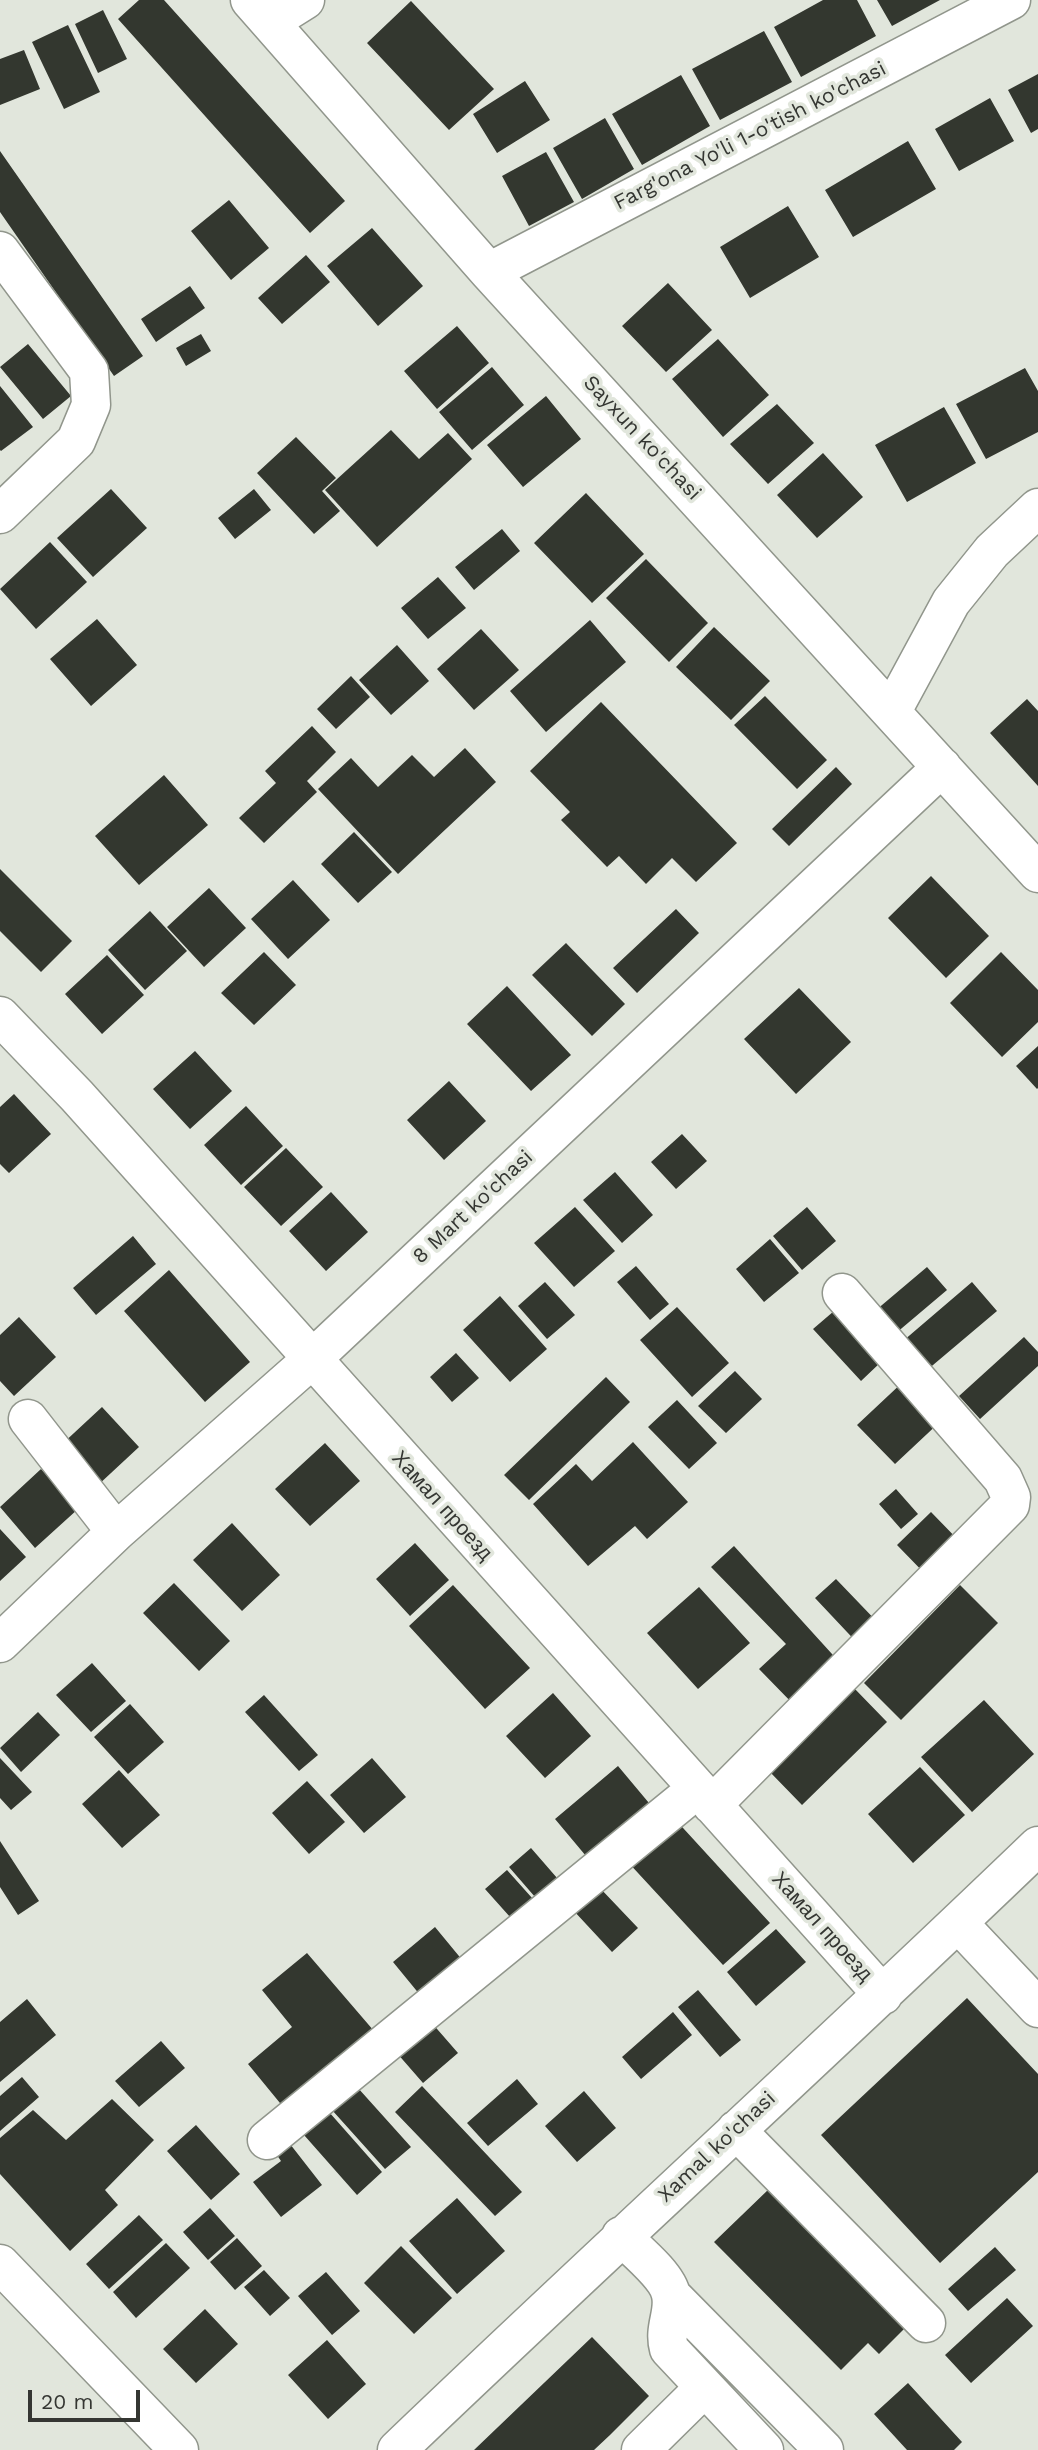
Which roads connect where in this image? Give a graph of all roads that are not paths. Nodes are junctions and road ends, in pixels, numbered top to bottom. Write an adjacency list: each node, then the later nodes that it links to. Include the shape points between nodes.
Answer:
1 (305, 0): 3 (street)
2 (1012, 0): 5 (street, Farg'ona Yo'li 1-o'tish ko'chasi)
3 (260, 11): 5 (street, Sayxun ko'chasi)
4 (0, 251): 7 (street, via 89,371 90,405 76,441)
5 (489, 272): 8 (street, Sayxun ko'chasi)
6 (1038, 508): 8 (street, via 992,551 951,602)
7 (0, 514)
8 (892, 711): 9 (street, Sayxun ko'chasi)
9 (942, 767): 10 (street, Sayxun ko'chasi); 13 (street, 8 Mart ko'chasi)
10 (1038, 873)
11 (0, 1016): 13 (street, Хамал проезд)
12 (842, 1293): 17 (street, via 1003,1479 1010,1505)
13 (311, 1360): 15 (street, 8 Mart ko'chasi); 17 (street, Хамал проезд)
14 (28, 1419): 15 (street)
15 (116, 1532): 16 (street, 8 Mart ko'chasi)
16 (0, 1643)
17 (705, 1797): 20 (street, Хамал проезд); 23 (street)
18 (1038, 1846): 19 (street, Xamal ko'chasi)
19 (958, 1923): 20 (street, Xamal ko'chasi); 21 (street)
20 (883, 1995): 22 (street, Xamal ko'chasi)
21 (1038, 2008)
22 (736, 2130): 24 (street, Xamal ko'chasi); 27 (street)
23 (267, 2140)
24 (621, 2236): 26 (street, via 666,2282); 30 (street, Xamal ko'chasi)
25 (0, 2264): 29 (street)
26 (672, 2296): 28 (street, via 665,2335 669,2349); 33 (street)
27 (926, 2323)
28 (704, 2388): 31 (street); 32 (street)
29 (179, 2450)
30 (397, 2450)
31 (641, 2450)
32 (764, 2450)
33 (824, 2450)

